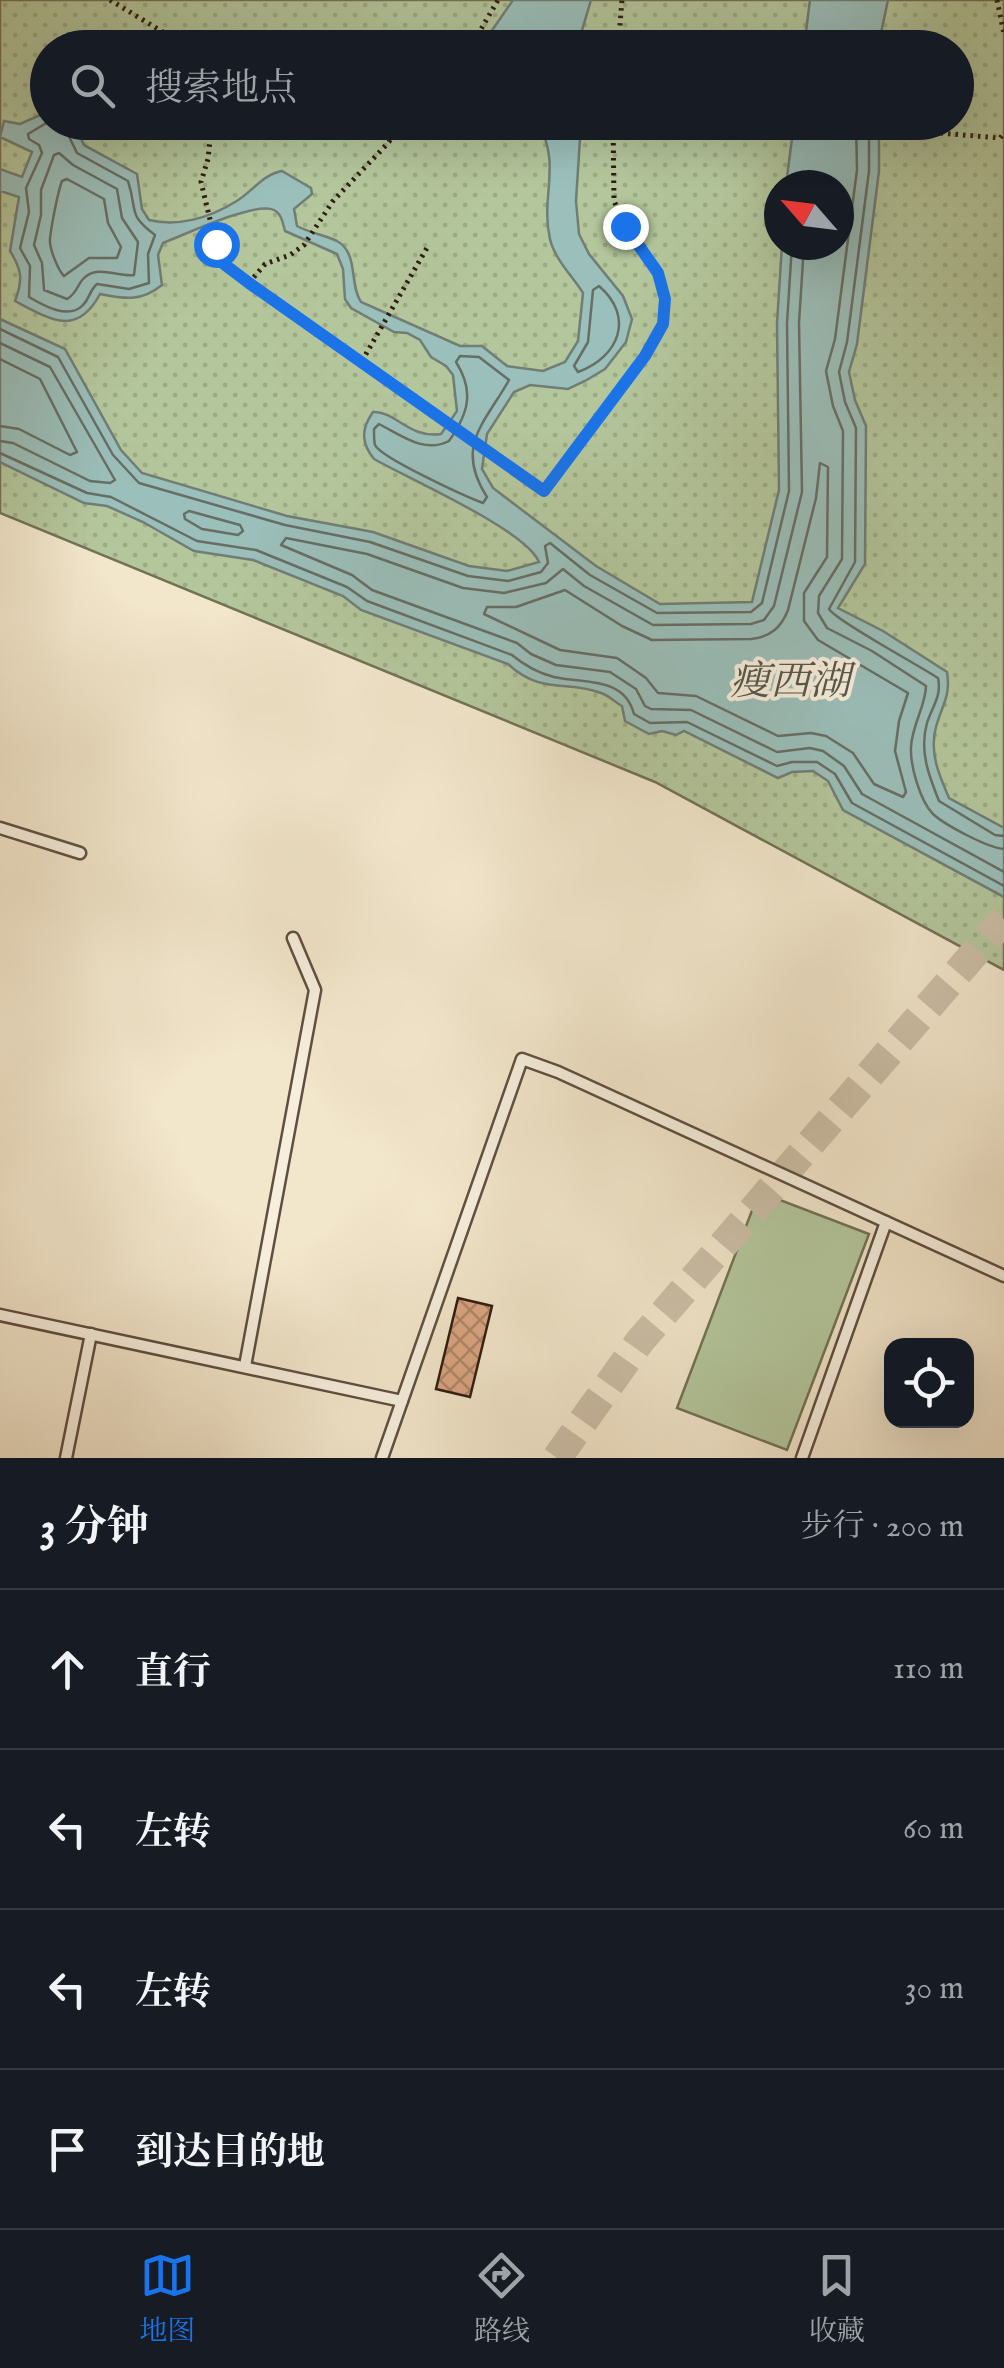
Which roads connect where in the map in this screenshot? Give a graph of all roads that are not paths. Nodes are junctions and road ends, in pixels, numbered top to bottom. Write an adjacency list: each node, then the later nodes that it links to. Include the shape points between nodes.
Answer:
1 (0, 828): 2 (lane)
2 (80, 853)
3 (293, 938): 8 (lane, via 315,990)
4 (886, 1222): 5 (lane); 9 (lane, via 522,1059); 12 (lane)
5 (1004, 1276)
6 (0, 1315): 7 (lane)
7 (91, 1334): 8 (lane); 10 (lane)
8 (245, 1366): 9 (lane)
9 (402, 1401): 11 (lane)
10 (66, 1458)
11 (382, 1458)
12 (802, 1458)

